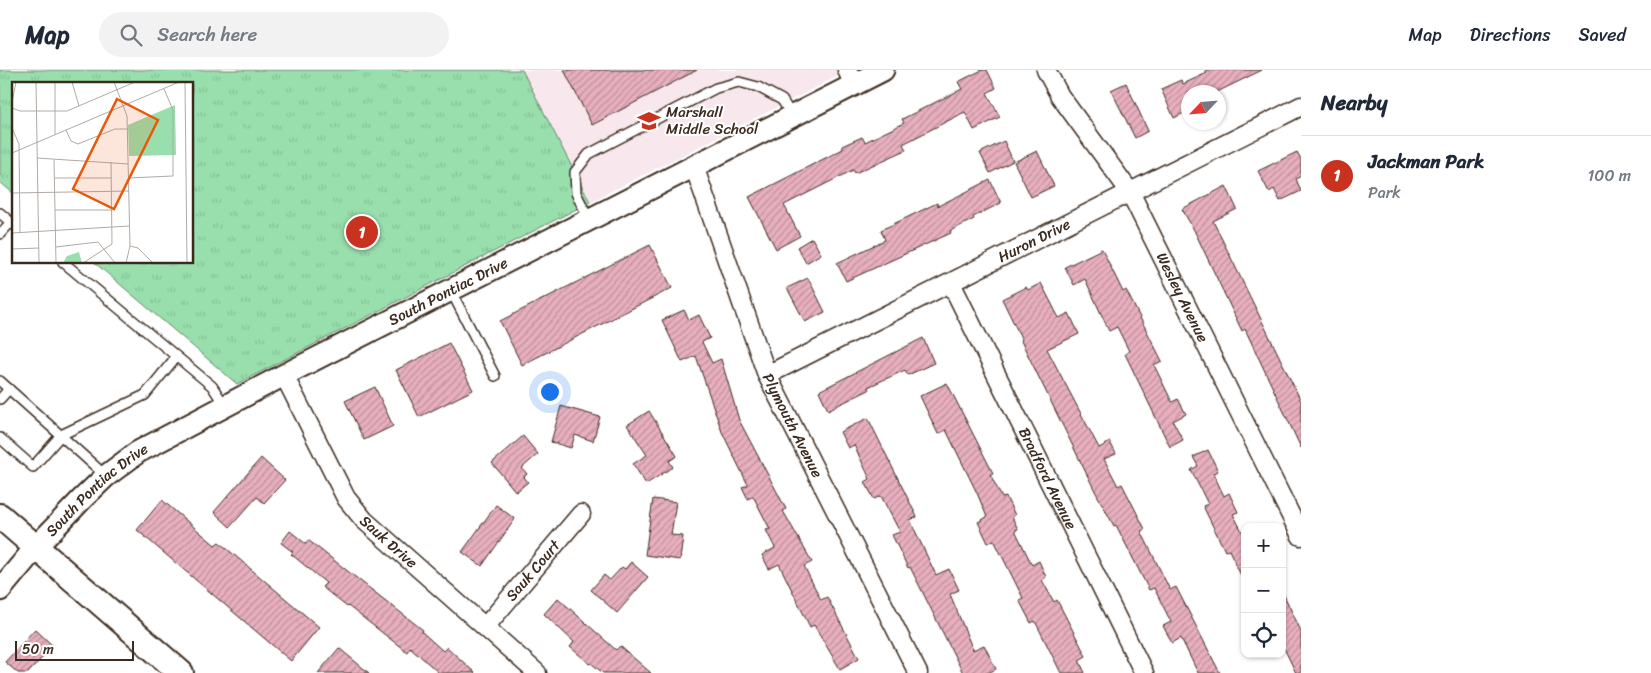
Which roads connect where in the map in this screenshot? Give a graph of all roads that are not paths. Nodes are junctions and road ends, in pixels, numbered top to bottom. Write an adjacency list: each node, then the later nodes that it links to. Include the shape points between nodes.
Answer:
1 (883, 70): 3 (street, South Pontiac Drive)
2 (1046, 70): 7 (street, Wesley Avenue, via 1060,96)
3 (850, 77): 5 (street, South Pontiac Drive)
4 (1301, 106): 7 (street, Huron Drive)
5 (792, 116): 6 (street, South Pontiac Drive); 9 (lane, via 782,100 758,87 739,82 716,88 589,154 575,172 576,193)
6 (694, 166): 9 (street, South Pontiac Drive); 17 (street, Plymouth Avenue)
7 (1130, 192): 13 (street, Huron Drive); 28 (street, Wesley Avenue)
8 (0, 213): 10 (lane)
9 (589, 219): 14 (street, South Pontiac Drive)
10 (12, 223): 11 (lane)
11 (0, 234)
12 (65, 264): 15 (lane)
13 (951, 283): 17 (street, Huron Drive); 35 (street, Bradford Avenue)
14 (451, 290): 16 (street, South Pontiac Drive); 18 (lane)
15 (176, 358): 22 (lane, via 212,386); 23 (lane, via 145,395)
16 (284, 375): 22 (street, South Pontiac Drive); 31 (street, Sauk Drive, via 346,498 364,520)
17 (767, 375): 34 (street, Plymouth Avenue)
18 (495, 376)
19 (0, 381): 20 (lane)
20 (9, 389): 21 (lane); 23 (lane)
21 (0, 399)
22 (225, 406): 25 (street, South Pontiac Drive, via 138,452)
23 (61, 435): 24 (lane, via 33,467); 25 (lane)
24 (0, 438)
25 (106, 476): 29 (street, South Pontiac Drive)
26 (582, 514): 31 (street, Sauk Court)
27 (0, 516): 29 (main road)
28 (1301, 536)
29 (36, 547): 30 (street, South Pontiac Drive); 32 (main road)
30 (0, 590)
31 (485, 627): 33 (street, Sauk Drive)
32 (181, 673)
33 (537, 673)
34 (918, 673)
35 (1144, 673)

